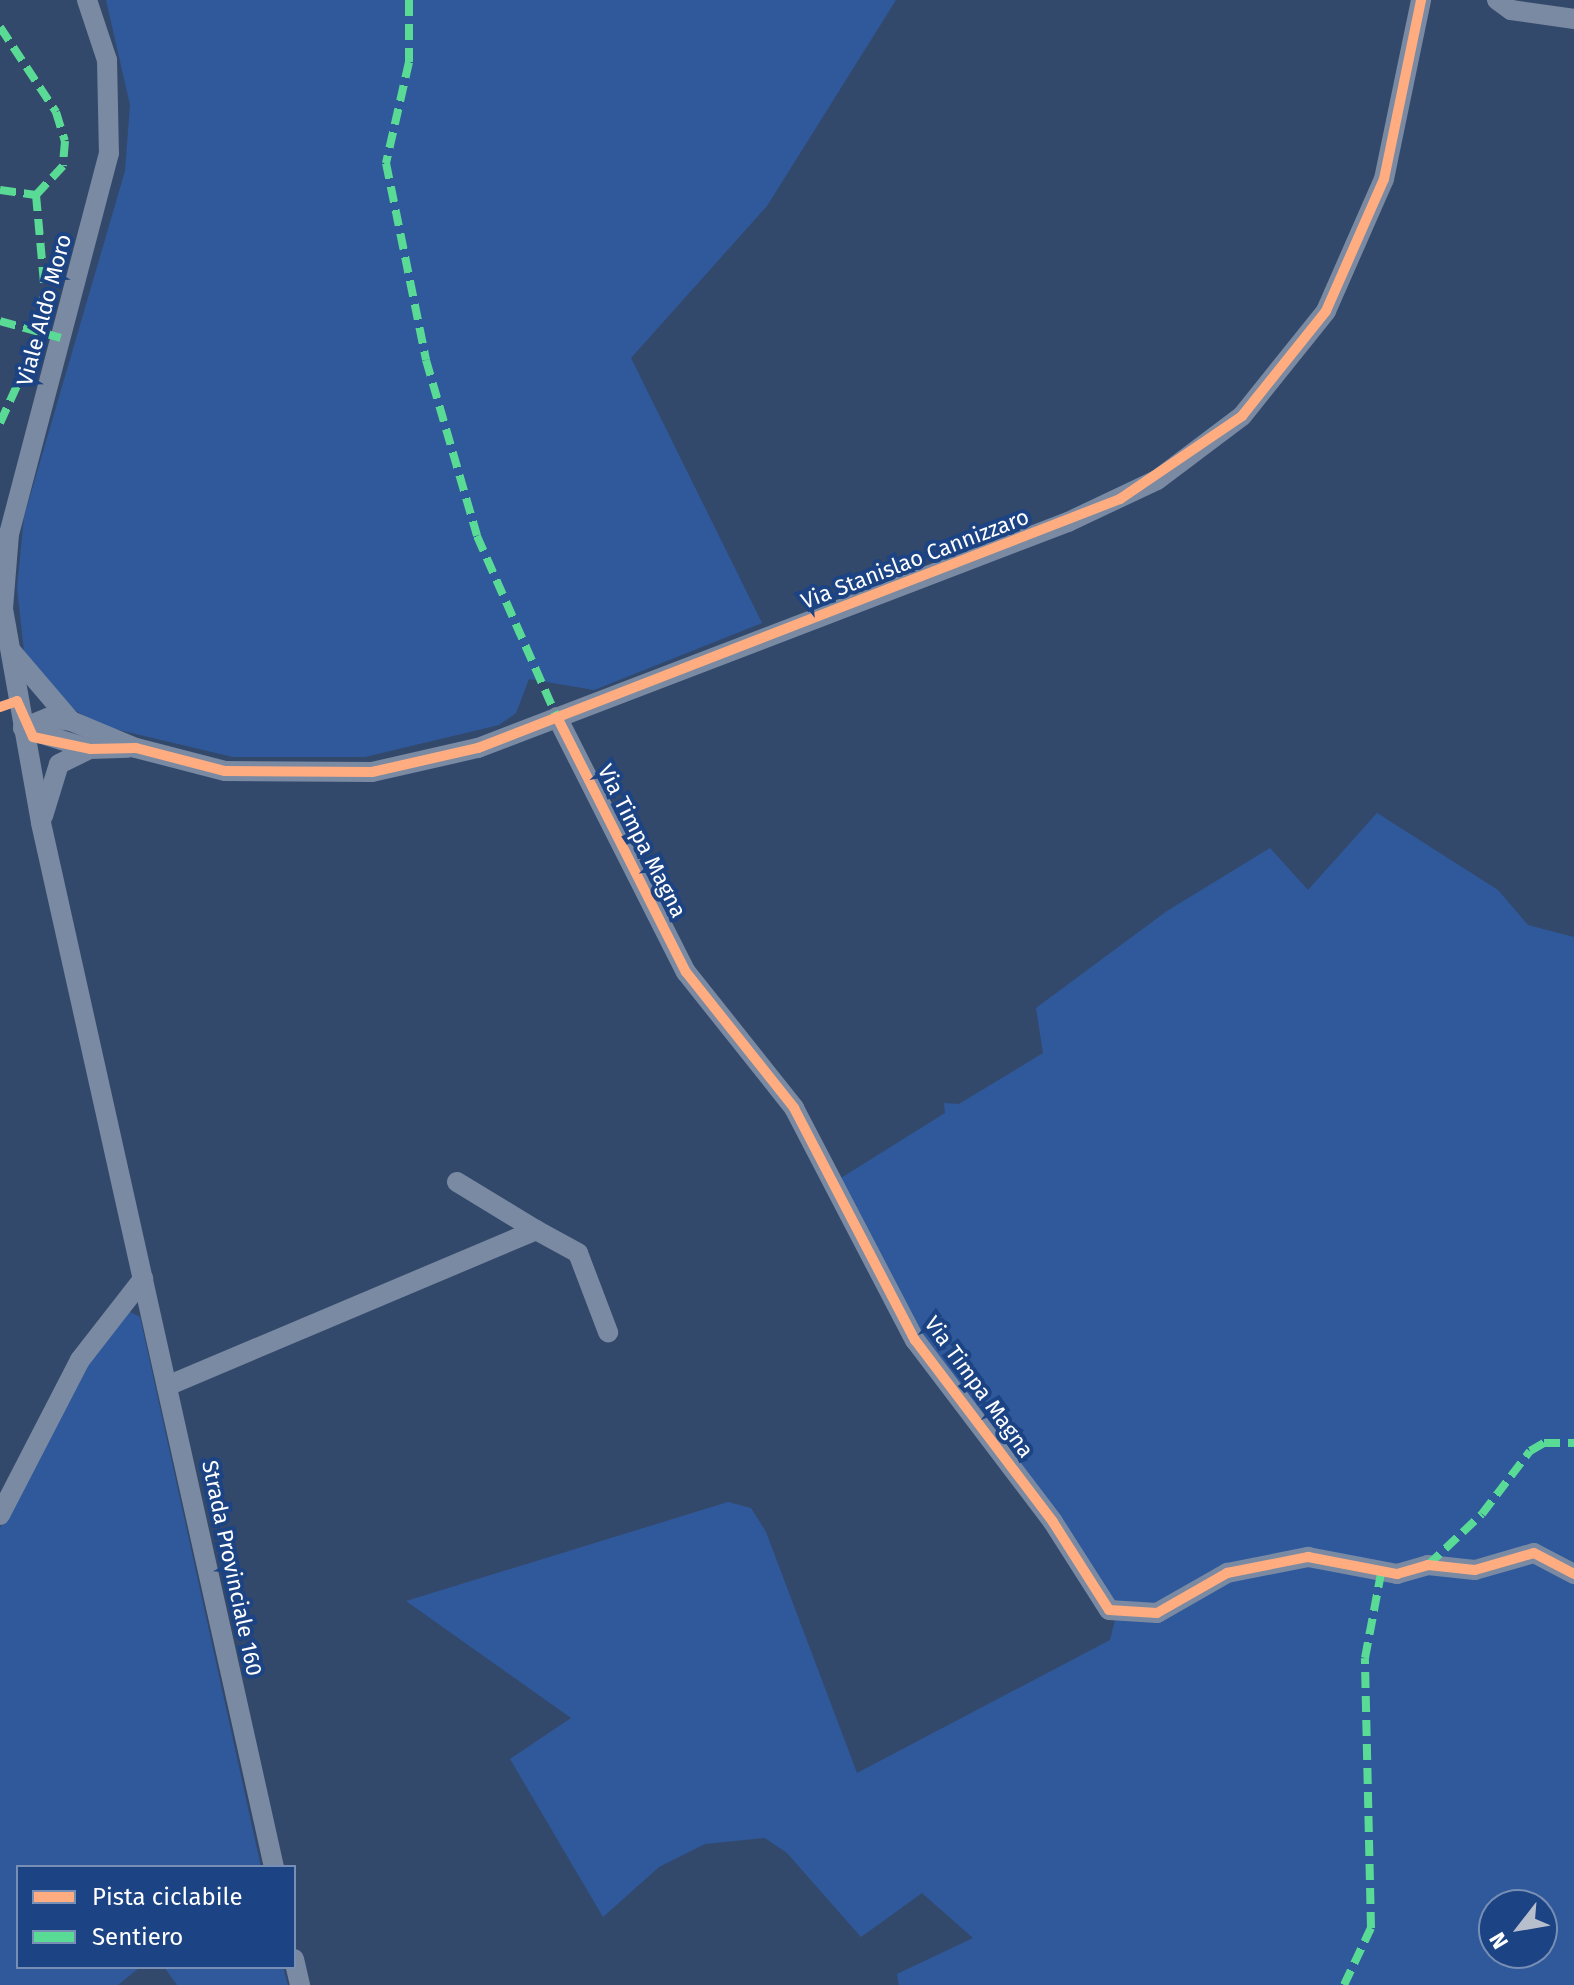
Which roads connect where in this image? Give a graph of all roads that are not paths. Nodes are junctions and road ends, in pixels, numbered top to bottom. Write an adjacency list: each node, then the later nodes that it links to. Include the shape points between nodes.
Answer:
1 (87, 0): 5 (street, Viale Aldo Moro, via 107,60 109,153 9,534)
2 (1421, 0): 6 (street, Via Stanislao Cannizzaro, via 1384,179 1347,272 1301,348 1216,439 1157,480 1068,522)
3 (1497, 0): 4 (street, via 1511,10)
4 (1574, 19)
5 (7, 644): 7 (street, via 38,690); 8 (street, Viale Aldo Moro)
6 (557, 717): 9 (street, Via Stanislao Cannizzaro, via 478,748 372,772 225,771); 18 (street, Via Timpa Magna, via 686,972 794,1108 915,1340 1053,1522 1109,1610 1157,1613 1227,1573 1308,1557 1397,1574 1428,1565 1475,1570 1534,1553)
7 (71, 721): 8 (street, via 48,718); 9 (street)
8 (23, 728): 10 (street); 11 (street, Viale Aldo Moro)
9 (136, 748): 10 (street)
10 (90, 749): 11 (street, via 59,764)
11 (41, 823): 14 (street, Viale Aldo Moro)
12 (457, 1182): 13 (street)
13 (536, 1230): 15 (street, via 578,1253); 16 (street)
14 (143, 1279): 16 (street, Strada Provinciale 160); 17 (street, via 80,1360)
15 (608, 1332)
16 (167, 1386): 19 (street, Strada Provinciale 160)
17 (0, 1515)
18 (1574, 1574)
19 (274, 1865)

